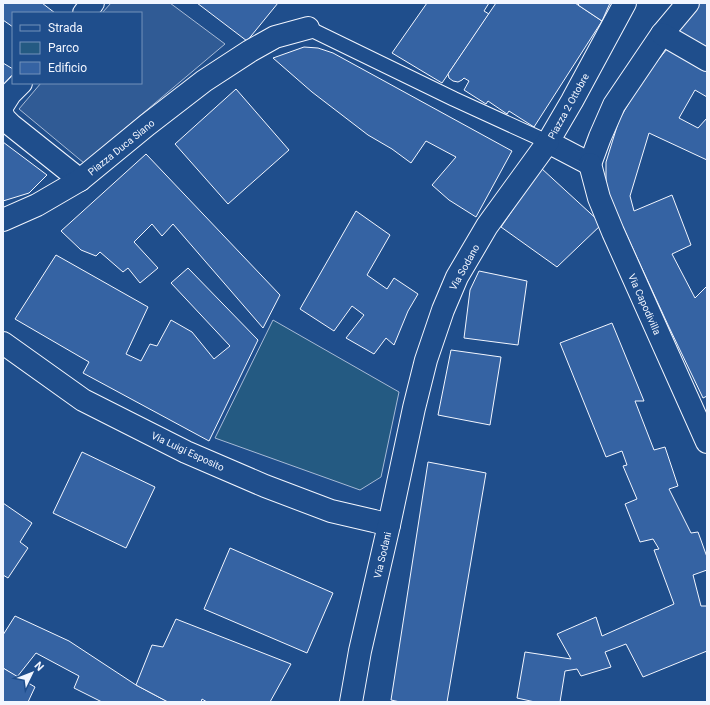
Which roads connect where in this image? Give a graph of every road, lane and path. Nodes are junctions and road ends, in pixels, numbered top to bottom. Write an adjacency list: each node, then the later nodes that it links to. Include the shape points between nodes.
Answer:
1 (92, 3): 4 (street)
2 (625, 3): 11 (street, Piazza 2 Ottobre)
3 (688, 3): 6 (street)
4 (85, 12)
5 (308, 28): 11 (lane); 13 (street, Piazza Duca Siano, via 275,38 204,81)
6 (662, 34): 7 (street); 12 (street, via 614,105)
7 (707, 60)
8 (20, 84): 9 (street)
9 (3, 106)
10 (3, 115): 13 (street, Piazza Duca Siano, via 11,126)
11 (548, 142): 12 (street, Piazza 2 Ottobre); 16 (street, Via Sodano, via 487,226 457,277 426,360)
12 (590, 164): 17 (street, Via Capodivilla, via 599,198 613,232)
13 (80, 180): 14 (street)
14 (3, 220)
15 (3, 343): 18 (street, Via Luigi Esposito, via 83,400 186,452 331,511)
16 (414, 408): 18 (street, Via Sodani)
17 (707, 442)
18 (389, 525): 19 (street, Via Sodani)
19 (351, 702)

